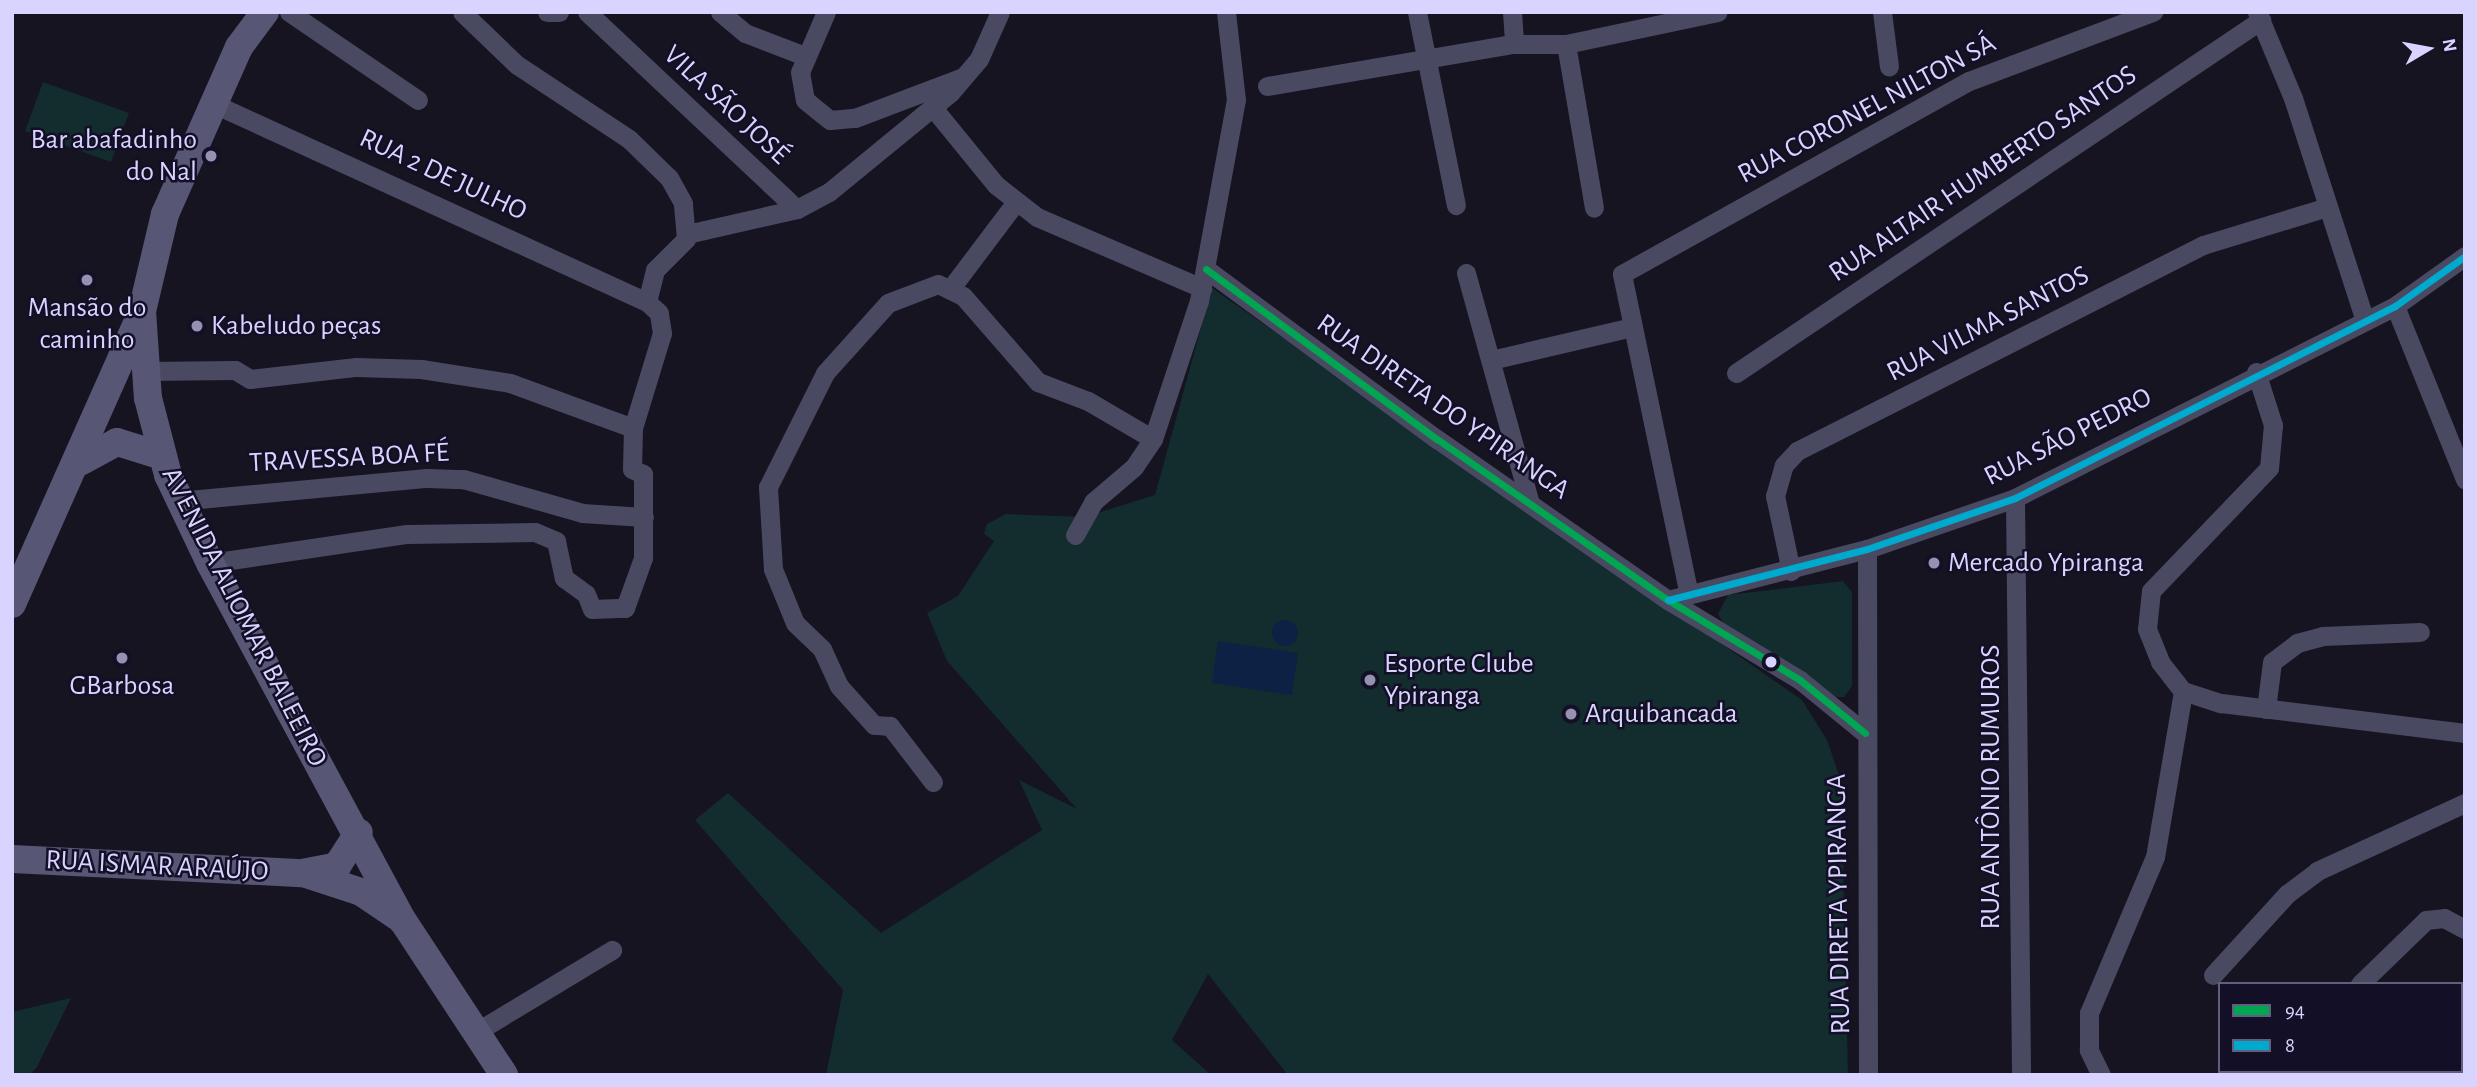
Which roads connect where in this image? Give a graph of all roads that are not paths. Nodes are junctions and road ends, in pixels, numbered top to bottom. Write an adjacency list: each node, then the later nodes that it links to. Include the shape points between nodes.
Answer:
1 (265, 12): 25 (main road, AVENIDA ALIOMAR BALEEIRO, via 239,47)
2 (289, 12): 24 (street)
3 (462, 12): 32 (street, via 517,65 629,139 660,169 679,191)
4 (547, 12): 5 (street)
5 (559, 12)
6 (587, 12): 31 (street, VILA SÃO JOSÉ)
7 (720, 12): 19 (street, via 746,33)
8 (826, 12): 19 (street)
9 (1000, 12): 22 (street)
10 (1226, 12): 34 (street, via 1236,100)
11 (1417, 12): 20 (street)
12 (1512, 12): 17 (street)
13 (1718, 12): 18 (street)
14 (1882, 12): 21 (street)
15 (2153, 12): 42 (street, RUA CORONEL NILTON SÁ, via 1969,80 1641,261 1620,280)
16 (2259, 16): 29 (street); 46 (street, RUA ALTAIR HUMBERTO SANTOS)
17 (1514, 44): 18 (street); 20 (street)
18 (1566, 44): 30 (street)
19 (802, 55): 22 (street, via 806,100 840,121)
20 (1424, 59): 23 (street); 28 (street)
21 (1889, 67)
22 (967, 75): 26 (street)
23 (1267, 86)
24 (418, 100)
25 (212, 103): 38 (street, RUA 2 DE JULHO); 40 (main road, AVENIDA ALIOMAR BALEEIRO, via 180,169)
26 (934, 109): 27 (street); 31 (street, via 828,192)
27 (1015, 203): 36 (street); 37 (street)
28 (1456, 205)
29 (2327, 207): 41 (street); 59 (street, RUA VILMA SANTOS, via 2203,245 1797,451 1784,465 1775,496)
30 (1594, 208)
31 (797, 209): 32 (street)
32 (687, 233): 38 (street, via 655,270)
33 (2465, 256): 39 (street, RUA SÃO PEDRO)
34 (1206, 269): 37 (street); 54 (street, RUA DIRETA DO YPIRANGA)
35 (1466, 273): 43 (street)
36 (951, 288): 48 (street, via 1038,382 1088,401); 68 (street, via 913,290 888,303 825,373 780,458 766,505 773,569 794,623 822,649 856,708 874,725 890,726)
37 (1202, 288): 48 (street)
38 (647, 302): 47 (street, via 659,313 662,333)
39 (2395, 306): 41 (street, RUA SÃO PEDRO); 51 (street)
40 (142, 312): 44 (main road, AVENIDA ALIOMAR BALEEIRO); 50 (main road)
41 (2365, 321): 45 (street, RUA SÃO PEDRO)
42 (1632, 327): 43 (street); 60 (street)
43 (1491, 360): 54 (street)
44 (145, 371): 47 (street, via 235,370 250,379 356,367 421,369 521,386); 49 (main road, AVENIDA ALIOMAR BALEEIRO)
45 (2256, 372): 52 (street, RUA SÃO PEDRO); 64 (street, via 2273,425 2269,468 2168,567 2147,606 2152,647)
46 (1735, 373)
47 (633, 428): 55 (street, via 632,469 643,474)
48 (1153, 439): 56 (street, via 1134,467 1093,502)
49 (162, 456): 50 (main road, via 117,442); 53 (main road, AVENIDA ALIOMAR BALEEIRO)
50 (80, 462): 62 (main road)
51 (2465, 479)
52 (2015, 498): 57 (street, RUA SÃO PEDRO); 81 (street, RUA ANTÔNIO RUMUROS)
53 (178, 501): 55 (street, TRAVESSA BOA FÉ, via 427,478 483,484 594,515); 58 (main road, AVENIDA ALIOMAR BALEEIRO)
54 (1530, 503): 61 (street, RUA DIRETA DO YPIRANGA)
55 (644, 517): 58 (street, via 643,558 625,608 592,609 586,594 564,578 556,541 535,532 407,534)
56 (1075, 535)
57 (1867, 549): 59 (street, RUA SÃO PEDRO); 66 (street, RUA DIRETA YPIRANGA)
58 (210, 563): 70 (main road, AVENIDA ALIOMAR BALEEIRO)
59 (1791, 571): 60 (street, RUA SÃO PEDRO)
60 (1689, 595): 61 (street, RUA SÃO PEDRO)
61 (1668, 600): 66 (street, RUA DIRETA DO YPIRANGA, via 1800,680)
62 (12, 604)
63 (2420, 632): 65 (street, via 2323,636 2297,643 2272,662)
64 (2183, 691): 65 (street); 82 (street, via 2155,858 2090,1013 2089,1049)
65 (2266, 709): 67 (street)
66 (1865, 733): 80 (street, RUA DIRETA YPIRANGA)
67 (2465, 733)
68 (933, 782)
69 (2465, 803): 76 (street, via 2317,871 2287,894)
70 (359, 832): 72 (main road, RUA ISMAR ARAÚJO, via 337,866); 73 (main road, AVENIDA ALIOMAR BALEEIRO)
71 (12, 859): 72 (main road, RUA ISMAR ARAÚJO)
72 (302, 873): 73 (main road, RUA ISMAR ARAÚJO, via 361,892)
73 (403, 921): 78 (main road, AVENIDA ALIOMAR BALEEIRO)
74 (2465, 929): 77 (street, via 2444,918 2426,920)
75 (612, 950): 78 (street)
76 (2213, 975)
77 (2362, 982)
78 (477, 1032): 79 (main road, AVENIDA ALIOMAR BALEEIRO)
79 (504, 1075)
80 (1868, 1075)
81 (2021, 1075)
82 (2101, 1075)

